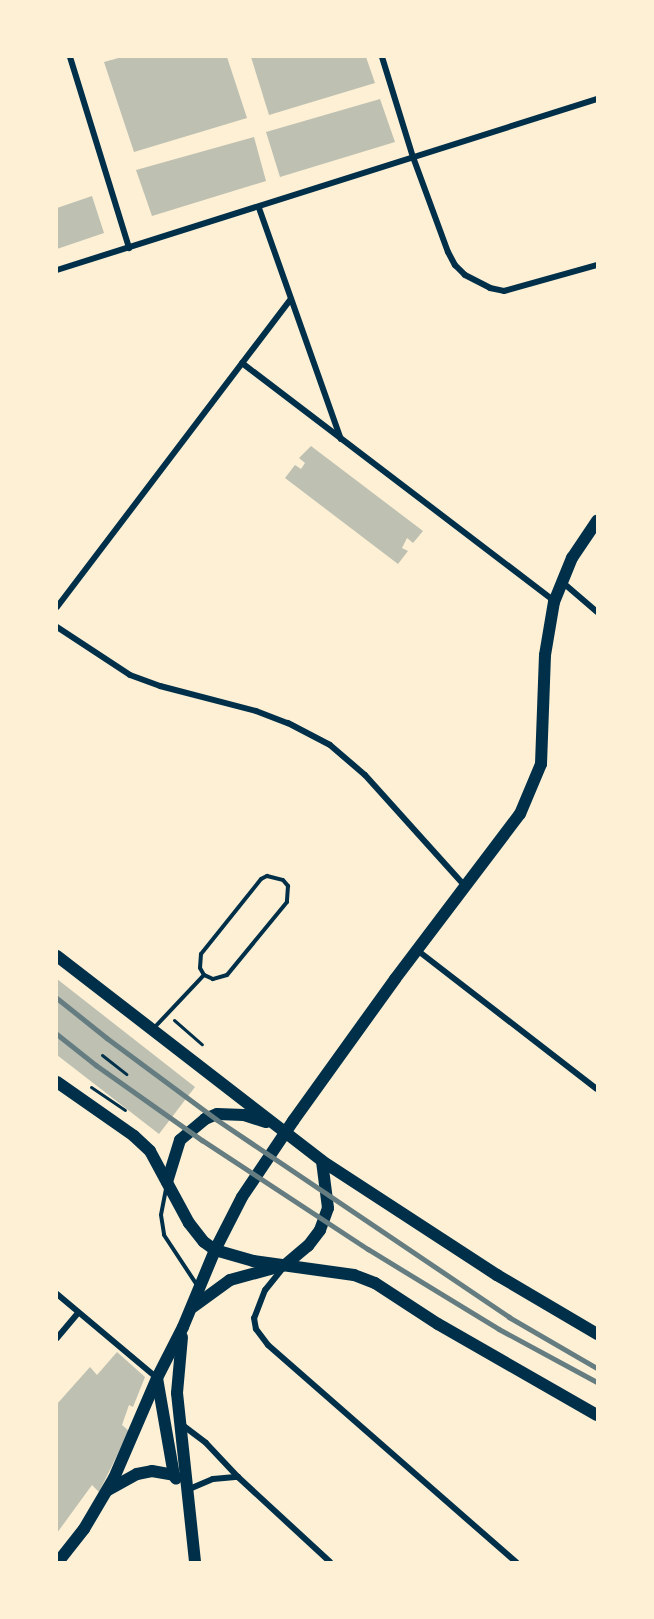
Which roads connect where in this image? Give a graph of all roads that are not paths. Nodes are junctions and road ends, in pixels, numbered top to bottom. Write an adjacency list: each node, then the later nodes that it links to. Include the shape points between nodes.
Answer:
1 (70, 57): 6 (street)
2 (382, 57): 4 (street)
3 (597, 99): 4 (street)
4 (413, 157): 5 (street); 7 (street, via 448,252 465,275 504,291)
5 (259, 208): 6 (street); 9 (street)
6 (129, 248): 8 (street)
7 (597, 265)
8 (57, 270)
9 (290, 300): 10 (street); 11 (street)
10 (242, 363): 11 (street); 15 (street)
11 (341, 440): 14 (street)
12 (597, 521): 13 (main road)
13 (561, 581): 14 (main road); 16 (street)
14 (554, 602): 18 (main road, via 545,655 538,774 520,814)
15 (57, 607)
16 (597, 612)
17 (57, 627): 18 (street, via 130,675 256,711 330,745 365,775)
18 (466, 887): 19 (main road)
19 (417, 950): 24 (street); 26 (main road)
20 (57, 956): 22 (main road)
21 (204, 975): 21 (lane, via 201,954 261,879 275,876 283,880 288,886 287,902 234,966 220,978); 22 (lane)
22 (152, 1030): 25 (main road)
23 (57, 1082): 28 (main road, via 141,1142)
24 (597, 1089)
25 (273, 1124): 26 (main road); 28 (main road, via 244,1115 217,1114 205,1119 180,1140)
26 (285, 1133): 27 (main road); 29 (main road, via 242,1197)
27 (322, 1161): 30 (main road, via 328,1208 320,1230 308,1246); 36 (main road, via 496,1275)
28 (167, 1182): 29 (main road, via 196,1233); 31 (lane, via 161,1215 164,1236)
29 (215, 1250): 30 (main road); 31 (main road)
30 (285, 1265): 33 (main road, via 230,1280); 39 (main road, via 354,1275 375,1283 438,1324); 48 (street, via 265,1290 254,1318 256,1329 268,1345)
31 (200, 1289): 33 (main road)
32 (57, 1294): 34 (street)
33 (192, 1308): 35 (main road)
34 (78, 1313): 37 (street); 38 (street)
35 (183, 1327): 38 (main road); 40 (main road, via 176,1380)
36 (597, 1334)
37 (57, 1338)
38 (157, 1378): 41 (main road); 43 (main road)
39 (597, 1415)
40 (181, 1423): 42 (street); 44 (main road)
41 (174, 1474): 43 (main road, via 137,1473); 44 (main road)
42 (238, 1478): 44 (street, via 213,1479); 47 (street)
43 (107, 1491): 45 (main road)
44 (187, 1491): 46 (main road)
45 (58, 1562)
46 (195, 1562)
47 (330, 1562)
48 (516, 1562)

